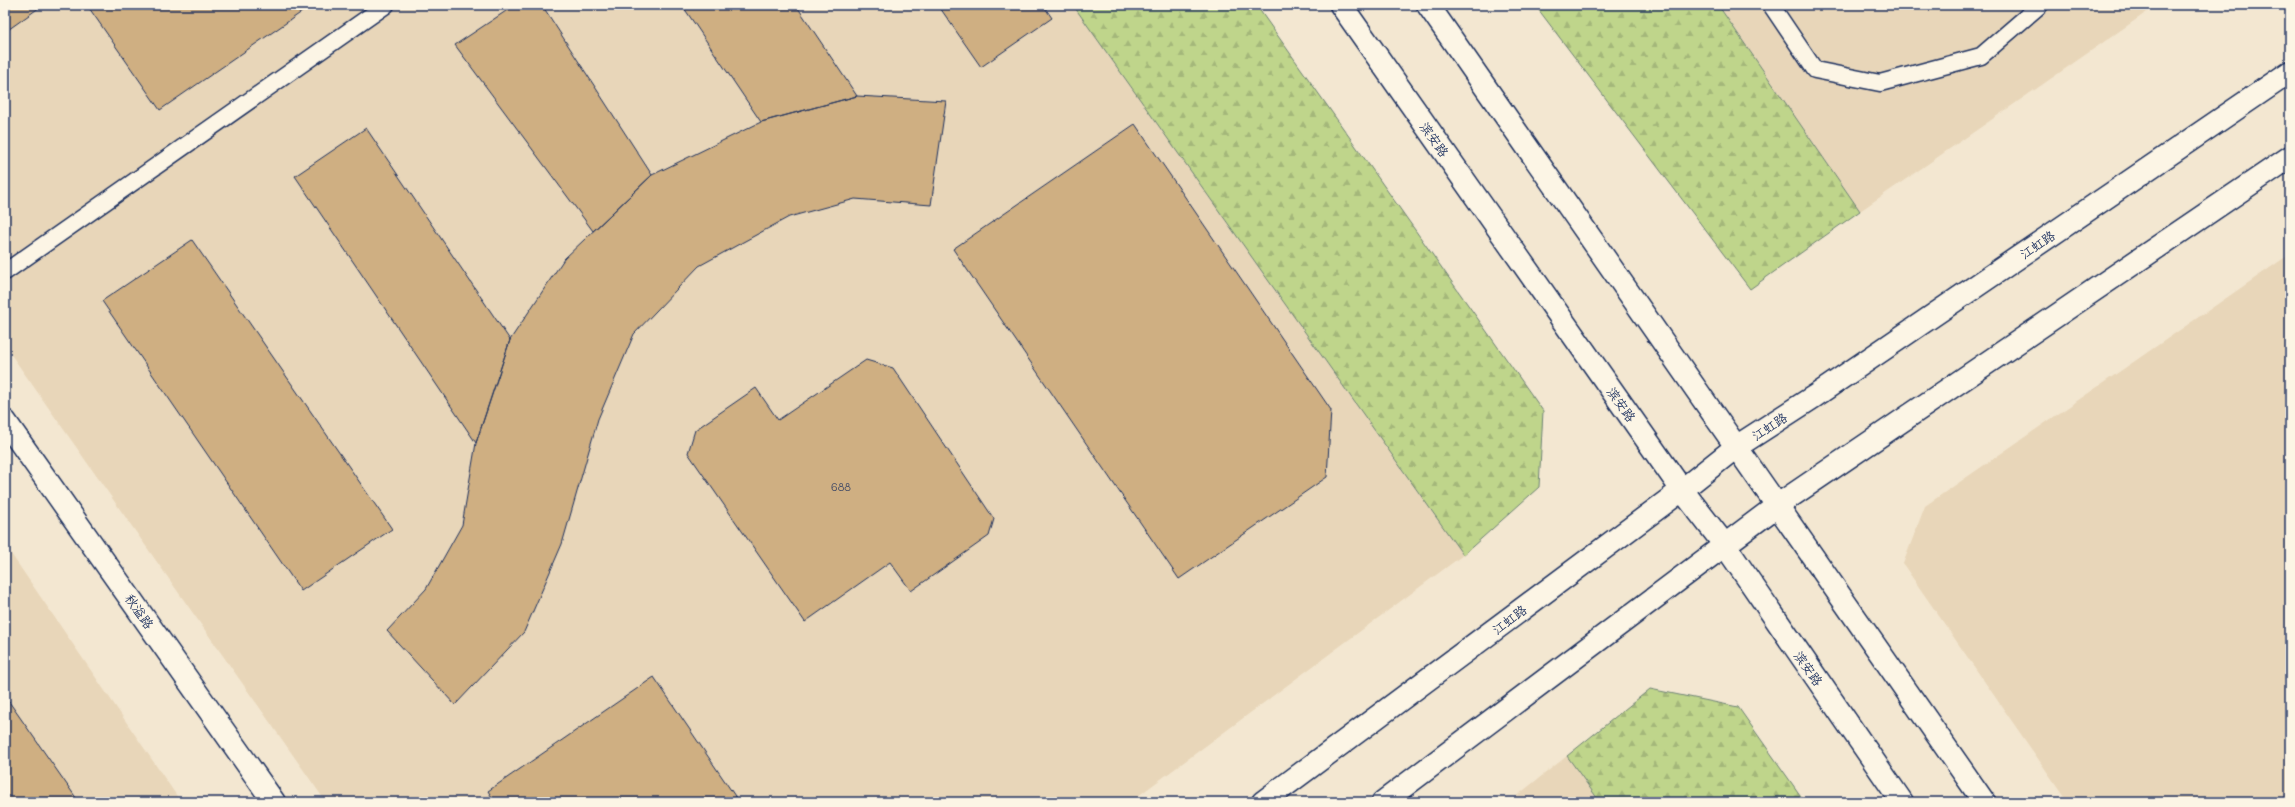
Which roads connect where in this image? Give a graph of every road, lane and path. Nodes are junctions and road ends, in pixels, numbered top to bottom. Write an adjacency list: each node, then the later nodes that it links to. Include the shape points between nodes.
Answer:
1 (386, 5): 8 (lane)
2 (1342, 5): 11 (main road, 滨安路)
3 (1428, 5): 10 (main road)
4 (1772, 5): 5 (lane, via 1815,70 1880,83 1980,56)
5 (2040, 5)
6 (2290, 72): 10 (main road, 江虹路)
7 (2290, 157): 12 (main road)
8 (5, 272)
9 (5, 421): 14 (main road, 秋溢路)
10 (1736, 447): 11 (main road, 江虹路); 12 (main road)
11 (1682, 490): 13 (main road, 滨安路); 15 (main road, 江虹路)
12 (1778, 505): 13 (main road); 18 (main road)
13 (1724, 544): 16 (main road); 17 (main road, 滨安路)
14 (274, 802)
15 (1263, 802)
16 (1383, 802)
17 (1902, 802)
18 (1984, 802)

